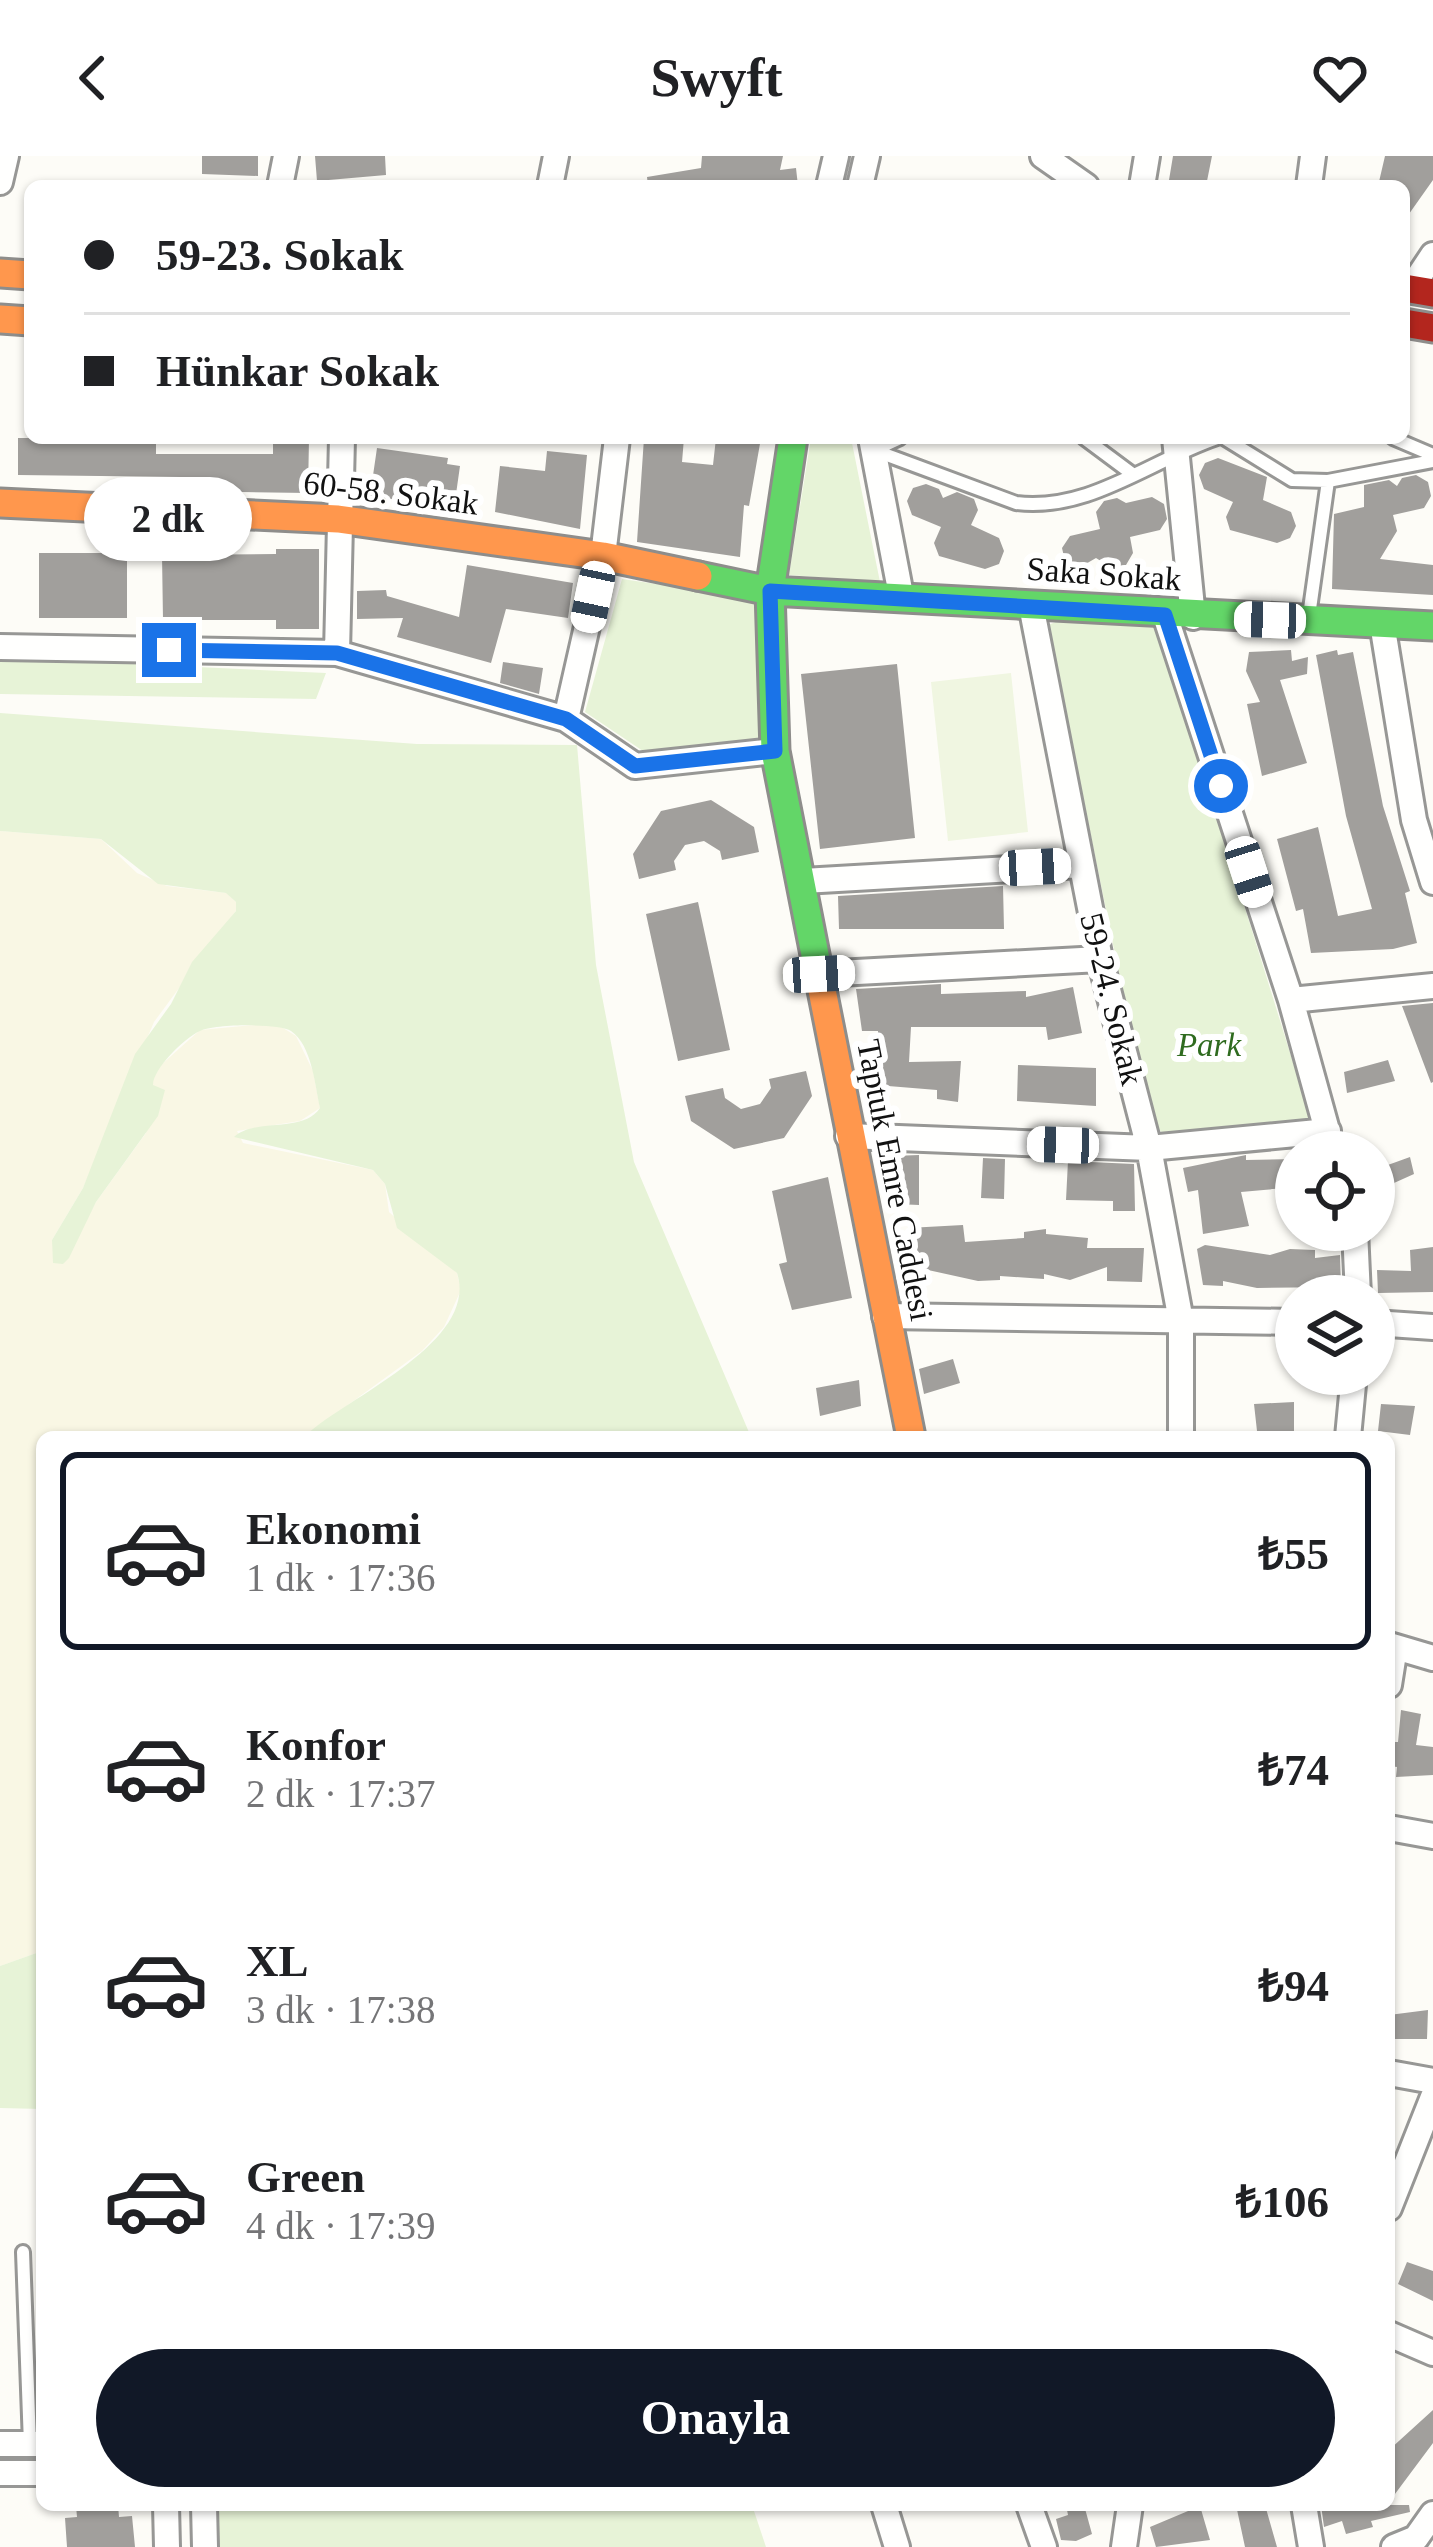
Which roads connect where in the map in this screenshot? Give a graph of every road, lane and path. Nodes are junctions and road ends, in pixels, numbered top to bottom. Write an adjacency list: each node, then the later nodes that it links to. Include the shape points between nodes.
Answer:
1 (6, 156): 4 (street)
2 (1043, 156): 3 (street)
3 (1077, 180)
4 (0, 182)
5 (1433, 255): 6 (street)
6 (1416, 290)
7 (342, 444): 19 (street)
8 (616, 444): 20 (street)
9 (792, 444): 21 (street, Taptuk Emre Caddesi)
10 (872, 444): 16 (lane, via 1037,506 1067,504); 22 (street)
11 (1092, 444): 16 (lane)
12 (1230, 444): 17 (lane, via 1292,480)
13 (1406, 444): 15 (lane)
14 (1176, 445): 16 (lane); 24 (street)
15 (1433, 458): 17 (lane)
16 (1131, 473)
17 (1328, 481): 25 (lane)
18 (0, 503): 19 (street, 60-58. Sokak)
19 (338, 519): 20 (street, 60-58. Sokak); 29 (street)
20 (602, 556): 21 (street, 60-58. Sokak); 30 (street)
21 (770, 591): 22 (street, Saka Sokak); 31 (street, Taptuk Emre Caddesi)
22 (901, 595): 23 (street, Saka Sokak)
23 (1031, 605): 24 (street, Saka Sokak); 33 (street, 59-24. Sokak)
24 (1179, 616): 25 (street, Saka Sokak); 39 (street)
25 (1308, 621): 26 (street, Saka Sokak)
26 (1382, 623): 27 (street, Saka Sokak); 32 (street)
27 (1433, 626)
28 (0, 647): 29 (street)
29 (337, 653): 30 (street)
30 (566, 719): 31 (street, via 635,766)
31 (775, 751): 34 (street, Taptuk Emre Caddesi)
32 (1424, 820): 35 (street)
33 (1081, 865): 34 (street); 36 (street, 59-24. Sokak)
34 (802, 881): 37 (street, Taptuk Emre Caddesi)
35 (1433, 882)
36 (1100, 959): 37 (street); 43 (street, 59-24. Sokak)
37 (819, 974): 41 (street, Taptuk Emre Caddesi)
38 (1433, 986): 39 (street)
39 (1291, 1000): 40 (street)
40 (1327, 1131)
41 (848, 1136): 43 (street); 44 (street, Taptuk Emre Caddesi)
42 (1275, 1144): 43 (street)
43 (1149, 1148): 45 (street, 59-24. Sokak)
44 (885, 1316): 45 (street); 50 (street, Taptuk Emre Caddesi)
45 (1181, 1321): 46 (street); 51 (street, 59-24. Sokak)
46 (1275, 1322)
47 (1395, 1324): 48 (street)
48 (1433, 1327)
49 (1352, 1395): 52 (street)
50 (910, 1431)
51 (1181, 1431)
52 (1349, 1431)
53 (1395, 1647): 54 (street)
54 (1433, 1658)
55 (1395, 1829): 56 (street)
56 (1433, 1836)
57 (1395, 2074): 58 (street)
58 (1433, 2081)
59 (1433, 2097): 60 (street)
60 (1395, 2193)
61 (23, 2252): 65 (lane)
62 (1395, 2337): 63 (street)
63 (1433, 2353)
64 (0, 2444): 65 (street)
65 (36, 2444)
66 (36, 2473): 67 (street)
67 (0, 2474)
68 (166, 2511): 76 (street)
69 (204, 2511): 77 (street)
70 (886, 2511): 78 (street)
71 (1031, 2511): 79 (street)
72 (1129, 2511): 80 (street)
73 (1305, 2511): 81 (street)
74 (1433, 2514): 75 (street)
75 (1411, 2544)
76 (167, 2547)
77 (206, 2547)
78 (897, 2547)
79 (1044, 2547)
80 (1124, 2547)
81 (1312, 2547)

